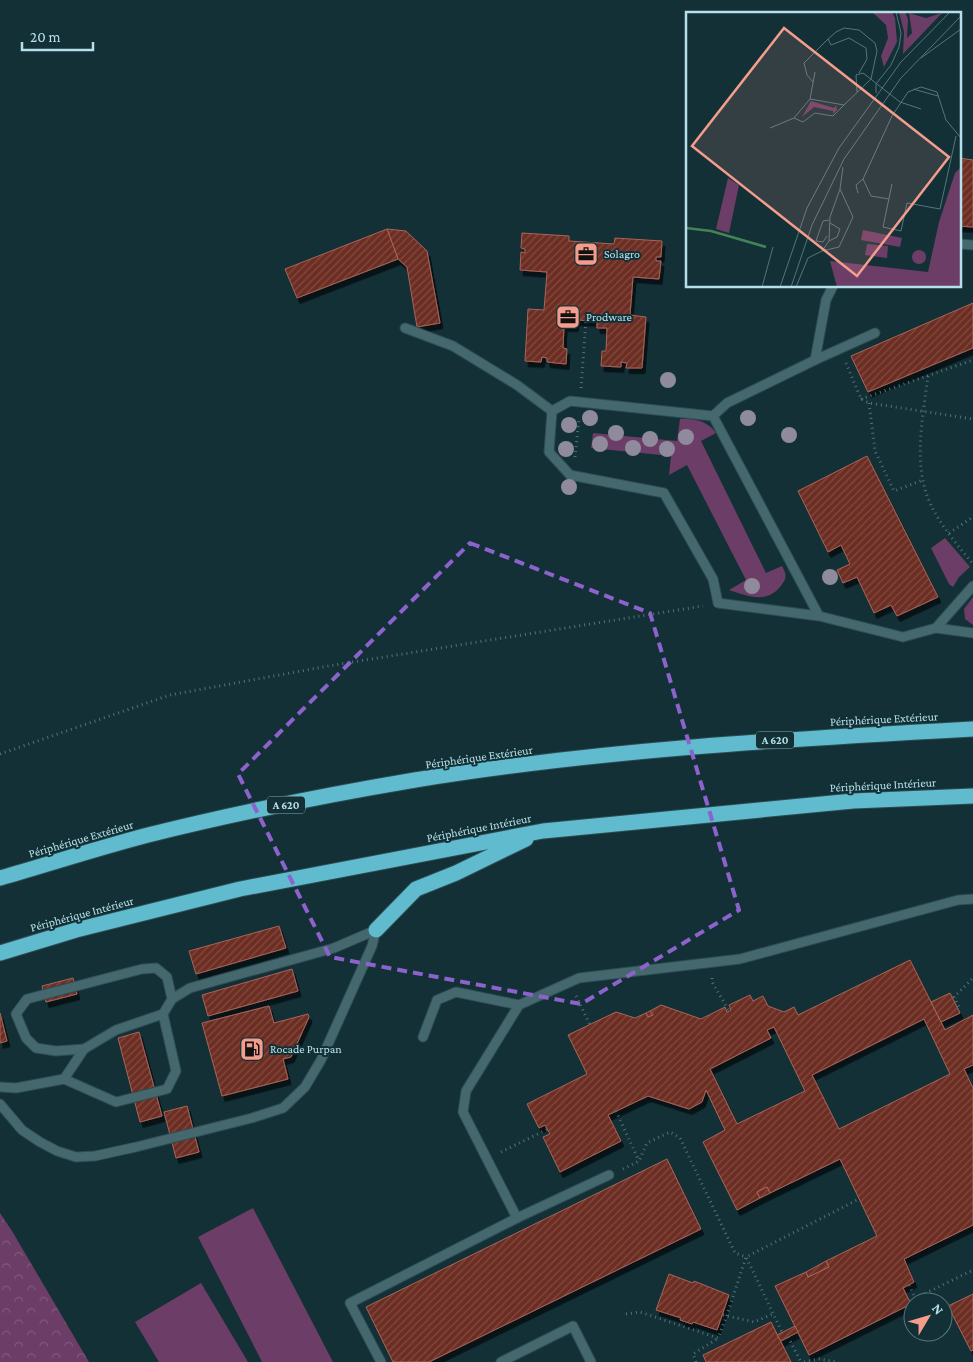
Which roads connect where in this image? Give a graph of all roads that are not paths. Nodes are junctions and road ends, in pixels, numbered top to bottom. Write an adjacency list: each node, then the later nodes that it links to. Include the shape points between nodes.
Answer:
1 (960, 244): 2 (lane)
2 (973, 246)
3 (832, 288): 6 (lane, via 826,300)
4 (405, 328): 7 (lane, via 453,346)
5 (875, 334): 6 (lane)
6 (815, 360): 8 (lane, via 727,403)
7 (552, 411): 8 (lane, via 570,401); 10 (lane, via 549,452 570,474 664,493 713,579 718,603)
8 (713, 416): 10 (lane)
9 (973, 586): 11 (lane)
10 (819, 616): 11 (lane, via 903,637)
11 (936, 628): 12 (lane)
12 (973, 633)
13 (973, 729): 16 (highway, Périphérique Extérieur / A 620, via 782,739 578,759 416,780 258,810 148,836)
14 (973, 796): 15 (highway, Périphérique Intérieur, via 844,802)
15 (543, 831): 18 (highway, via 456,874 416,889); 19 (highway, Périphérique Intérieur, via 240,889 76,930)
16 (0, 878)
17 (973, 899): 21 (lane, via 958,900 740,959 579,978)
18 (376, 930): 20 (lane, via 334,948 190,988); 27 (lane, via 372,946 321,1060 305,1087 283,1108 136,1147 76,1157 57,1151 22,1130)
19 (0, 953)
20 (172, 999): 22 (lane); 24 (lane, via 167,977 156,968 142,969 27,999 16,1014 26,1038 36,1048 56,1051)
21 (519, 1005): 23 (lane, via 456,992 437,1000); 29 (lane, via 466,1091 463,1112)
22 (163, 1014): 24 (lane, via 116,1030); 25 (lane, via 176,1071 167,1089 116,1102)
23 (423, 1037)
24 (84, 1049): 25 (lane)
25 (64, 1079): 26 (lane)
26 (0, 1088)
27 (0, 1104)
28 (609, 1176): 29 (lane)
29 (517, 1218): 30 (lane, via 350,1302)
30 (381, 1362)
31 (501, 1362): 32 (lane, via 573,1326)
32 (591, 1362)

